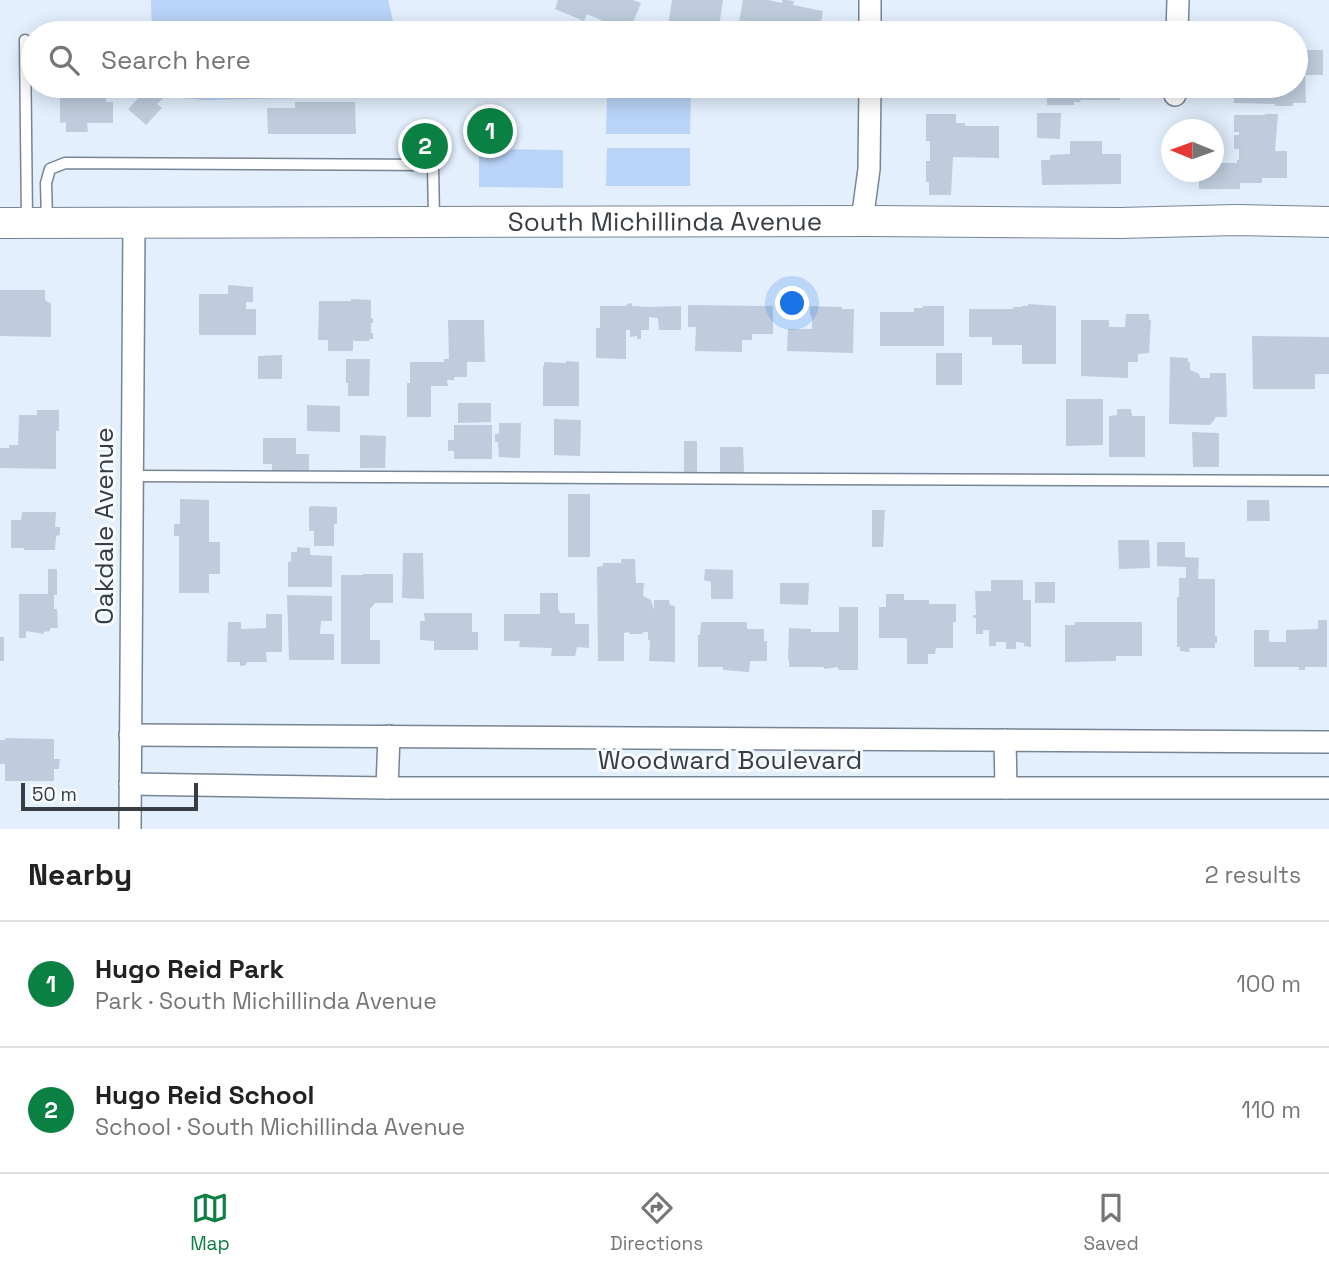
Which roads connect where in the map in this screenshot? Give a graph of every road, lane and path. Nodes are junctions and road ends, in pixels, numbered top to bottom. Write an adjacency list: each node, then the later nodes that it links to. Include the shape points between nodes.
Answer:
1 (870, 0): 3 (street)
2 (1178, 0): 4 (street)
3 (870, 21)
4 (1177, 21)
5 (25, 98): 9 (lane)
6 (870, 98): 7 (street, via 869,169)
7 (862, 221): 8 (main road, South Michillinda Avenue); 10 (main road, South Michillinda Avenue)
8 (1329, 222)
9 (24, 223): 10 (lane, via 50,169 65,163 433,165); 11 (main road, South Michillinda Avenue)
10 (434, 223): 11 (main road, South Michillinda Avenue)
11 (134, 224): 12 (street, Oakdale Avenue)
12 (132, 476): 13 (lane); 14 (street, Oakdale Avenue)
13 (1329, 481)
14 (131, 735): 15 (street, Woodward Boulevard); 18 (street, Oakdale Avenue)
15 (389, 736): 16 (street, Woodward Boulevard); 21 (street)
16 (1004, 740): 17 (street, Woodward Boulevard); 19 (street)
17 (1329, 742)
18 (130, 784): 21 (street, Woodward Boulevard); 22 (street, Oakdale Avenue)
19 (1006, 788): 20 (street, Woodward Boulevard); 21 (street, Woodward Boulevard)
20 (1329, 788)
21 (387, 789)
22 (130, 829)

